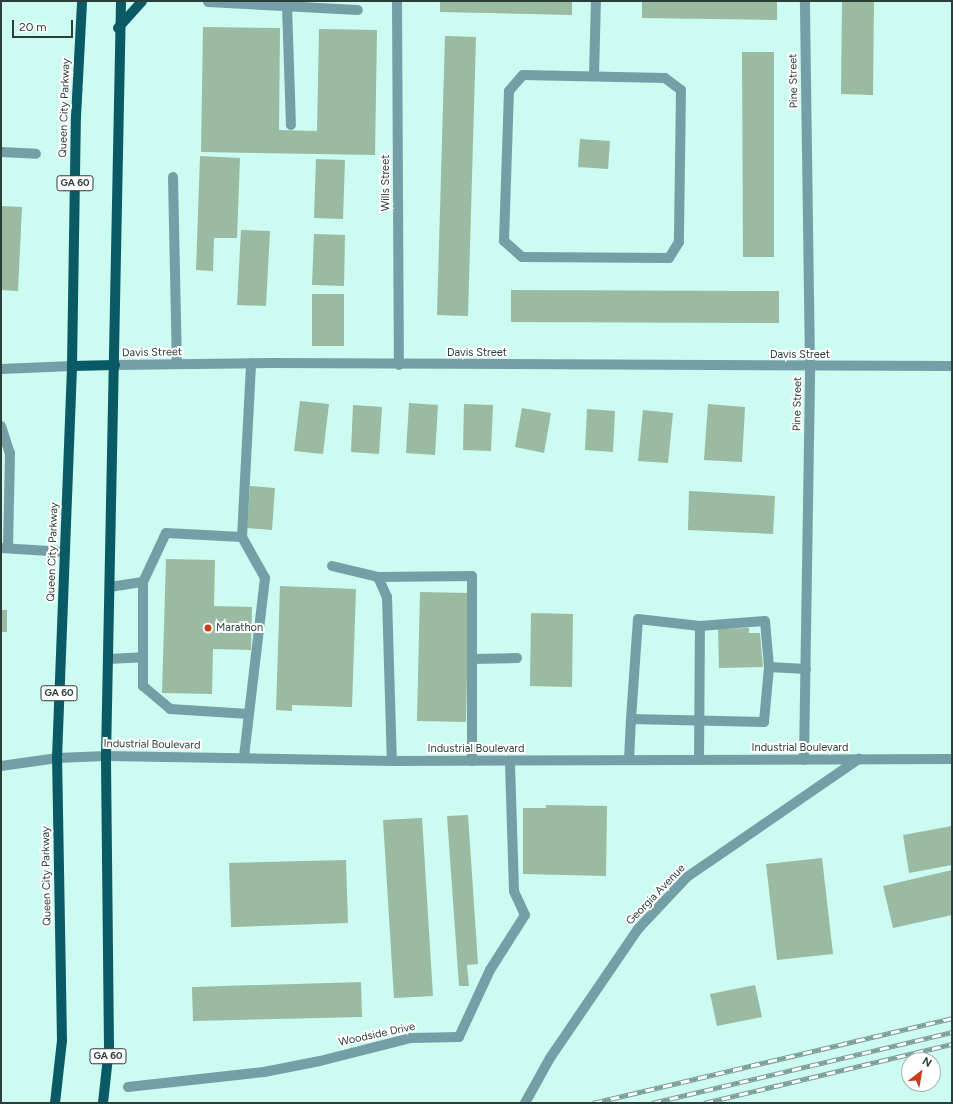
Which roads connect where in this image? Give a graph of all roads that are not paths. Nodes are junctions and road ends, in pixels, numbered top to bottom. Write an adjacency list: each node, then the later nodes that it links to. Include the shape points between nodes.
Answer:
1 (82, 1): 20 (main road, Queen City Parkway / GA 60, via 76,118)
2 (121, 1): 10 (main road, GA 60)
3 (142, 1): 10 (main road)
4 (397, 1): 18 (street, Wills Street)
5 (596, 1): 11 (street)
6 (805, 1): 22 (street, Pine Street)
7 (208, 2): 8 (street)
8 (285, 4): 9 (street); 12 (street)
9 (358, 10)
10 (118, 28): 19 (main road, GA 60, via 120,106)
11 (594, 75): 11 (street, via 665,78 681,90 679,242 669,258 522,257 504,241 509,91 523,75)
12 (291, 125)
13 (1, 152): 14 (street)
14 (36, 154)
15 (173, 177): 17 (street)
16 (251, 363): 17 (street, Davis Street); 18 (street, Davis Street); 25 (street)
17 (177, 364): 19 (street, Davis Street)
18 (399, 364): 22 (street, Davis Street)
19 (115, 365): 20 (main road, Davis Street); 31 (main road, GA 60)
20 (72, 366): 23 (street, Davis Street); 27 (main road, Queen City Parkway / GA 60)
21 (952, 366): 22 (street, Davis Street)
22 (810, 367): 38 (street, Pine Street)
23 (1, 369)
24 (1, 426): 26 (street, via 10,453)
25 (242, 537): 30 (street, via 166,532); 39 (street, via 265,578)
26 (4, 548): 27 (street)
27 (65, 552): 43 (main road, Queen City Parkway / GA 60)
28 (332, 566): 29 (street)
29 (378, 577): 35 (street, via 472,576); 50 (street, via 387,597)
30 (143, 582): 31 (street); 33 (street)
31 (110, 587): 36 (main road, GA 60)
32 (700, 626): 37 (street, via 765,621); 40 (street, via 638,619); 41 (street)
33 (143, 657): 36 (street); 39 (street, via 143,686 170,709)
34 (517, 658): 35 (street)
35 (472, 659): 51 (street)
36 (108, 660): 42 (main road, GA 60)
37 (769, 667): 38 (street); 41 (street, via 764,722)
38 (806, 669): 49 (street, Pine Street)
39 (249, 714): 44 (street)
40 (631, 719): 41 (street); 47 (street)
41 (701, 721): 48 (street)
42 (106, 756): 43 (street, Industrial Boulevard); 44 (street, Industrial Boulevard); 56 (main road, GA 60, via 109,1048)
43 (56, 758): 53 (street, Industrial Boulevard); 55 (main road, Queen City Parkway / GA 60, via 62,1020 61,1057)
44 (244, 758): 50 (street, Industrial Boulevard)
45 (860, 759): 46 (street, Industrial Boulevard); 49 (street, Industrial Boulevard); 57 (street, Georgia Avenue, via 687,876 638,929 550,1058)
46 (952, 759)
47 (629, 760): 48 (street, Industrial Boulevard); 52 (street, Industrial Boulevard)
48 (699, 760): 49 (street, Industrial Boulevard)
49 (804, 760)
50 (392, 761): 51 (street, Industrial Boulevard)
51 (472, 761): 52 (street, Industrial Boulevard)
52 (510, 761): 54 (street, Woodside Drive, via 514,891 525,915 490,970 459,1037 412,1038 264,1072)
53 (1, 766)
54 (128, 1087)
55 (55, 1103)
56 (103, 1103)
57 (525, 1103)

